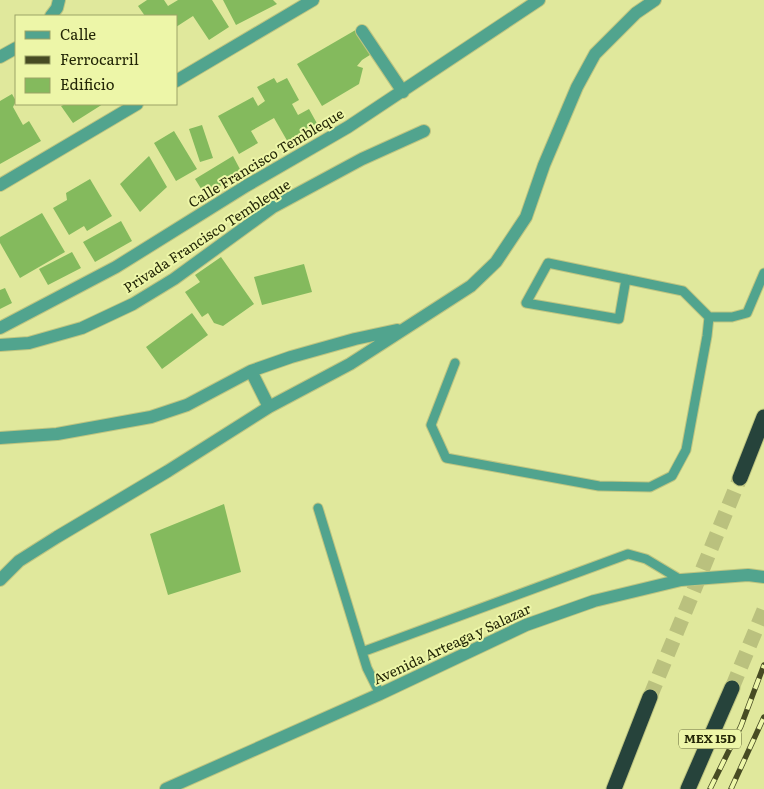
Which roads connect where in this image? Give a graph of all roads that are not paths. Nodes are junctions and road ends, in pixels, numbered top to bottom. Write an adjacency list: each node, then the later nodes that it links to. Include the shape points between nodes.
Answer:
1 (59, 0): 5 (street)
2 (313, 0): 9 (street)
3 (539, 0): 10 (street, Calle Francisco Tembleque)
4 (654, 0): 18 (street, via 636,13 595,54 544,165 526,217 496,262 471,286)
5 (51, 15)
6 (362, 31): 10 (street)
7 (15, 49): 8 (street)
8 (0, 57)
9 (178, 79)
10 (403, 92): 17 (street, Calle Francisco Tembleque, via 116,267)
11 (135, 105): 13 (street)
12 (424, 131): 19 (street, Privada Francisco Tembleque, via 362,159 273,207 174,279 133,304 82,328 29,343)
13 (0, 184)
14 (764, 273): 16 (lane, via 747,313)
15 (626, 279): 15 (lane, via 548,264 526,303 619,319); 16 (lane, via 683,291)
16 (709, 317): 20 (lane, via 686,450 672,476 650,487 599,486 446,458 431,425)
17 (0, 328)
18 (404, 329): 21 (street, via 291,356); 22 (street, via 350,364)
19 (0, 345)
20 (455, 363)
21 (251, 370): 22 (street); 24 (street, via 187,405 151,417 57,434)
22 (269, 406): 28 (street, via 19,561)
23 (764, 416): 25 (highway)
24 (0, 438)
25 (740, 478)
26 (318, 508): 30 (lane)
27 (764, 577): 29 (street, Avenida Arteaga y Salazar, via 748,575)
28 (0, 580)
29 (681, 580): 30 (lane, via 646,559 628,554); 32 (street, Avenida Arteaga y Salazar, via 594,601 526,626)
30 (362, 652): 32 (lane)
31 (732, 688): 36 (highway, MEX 15D)
32 (380, 694): 34 (street, Avenida Arteaga y Salazar)
33 (650, 697): 35 (highway)
34 (166, 789)
35 (614, 789)
36 (688, 789)

